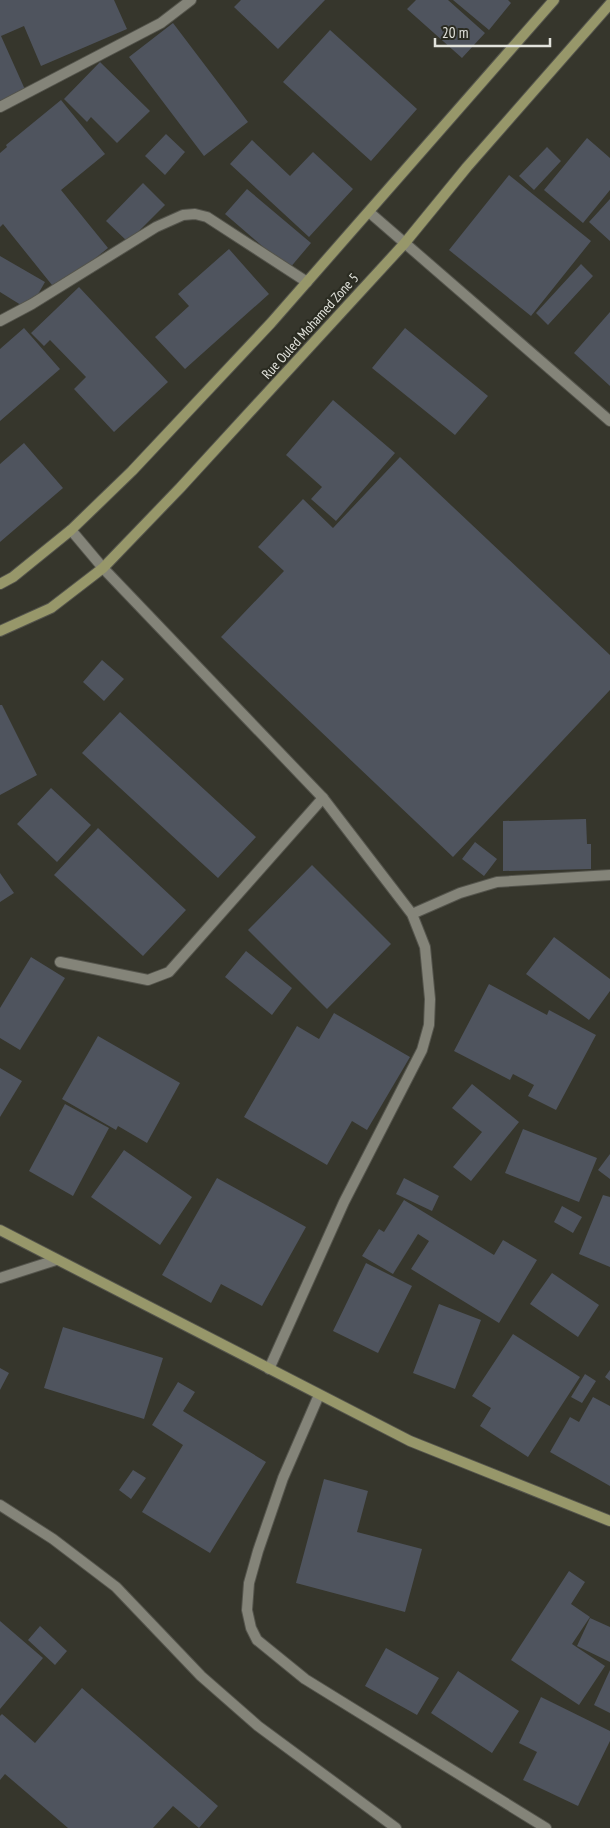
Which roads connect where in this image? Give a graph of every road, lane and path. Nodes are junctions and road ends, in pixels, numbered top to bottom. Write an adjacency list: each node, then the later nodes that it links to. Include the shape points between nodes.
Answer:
1 (191, 0): 4 (street, via 161,23)
2 (554, 0): 5 (street)
3 (610, 4): 6 (street, Rue Ouled Mohamed Zone 5)
4 (0, 107)
5 (368, 212): 6 (street); 7 (street)
6 (404, 244): 9 (street); 11 (street, Rue Ouled Mohamed Zone 5)
7 (307, 282): 8 (street, via 207,217 182,215); 10 (street, via 132,471)
8 (0, 321)
9 (610, 421)
10 (71, 530): 11 (street); 12 (street)
11 (103, 568): 13 (street, Rue Ouled Mohamed Zone 5, via 51,608); 14 (street)
12 (0, 584)
13 (0, 631)
14 (323, 798): 16 (street); 17 (street, via 170,972 148,980)
15 (610, 875): 16 (street, via 497,882 460,893)
16 (412, 914): 21 (street, via 425,947 430,999 429,1025 422,1050 344,1202)
17 (60, 962)
18 (0, 1230): 19 (street)
19 (56, 1260): 20 (street); 21 (street)
20 (0, 1278)
21 (269, 1369): 22 (street)
22 (319, 1395): 24 (street, via 410,1441); 26 (street, via 283,1478 249,1583 247,1610 257,1640 305,1679)
23 (0, 1505): 25 (street, via 53,1539 116,1587 201,1676 258,1726)
24 (610, 1521)
25 (396, 1828)
26 (546, 1828)

